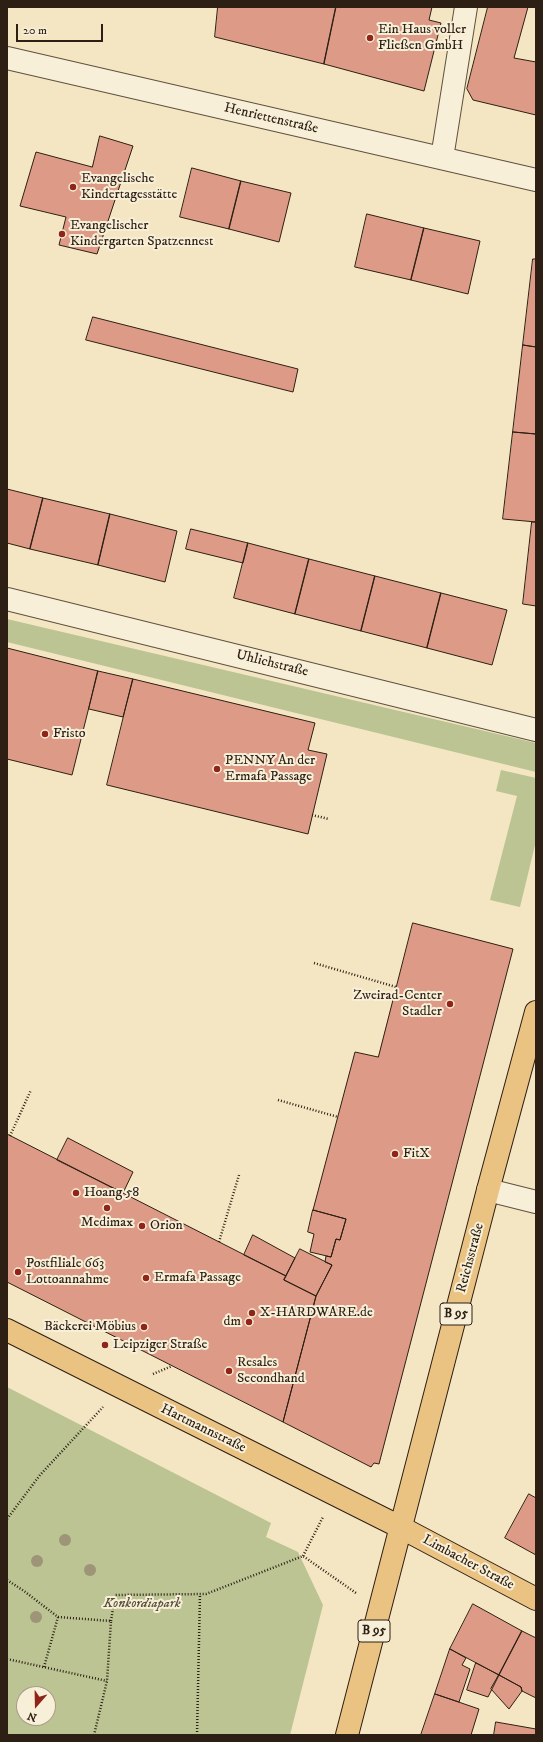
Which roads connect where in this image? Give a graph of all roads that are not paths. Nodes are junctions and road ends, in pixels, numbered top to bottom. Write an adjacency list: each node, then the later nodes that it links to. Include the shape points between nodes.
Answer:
1 (466, 7): 3 (street)
2 (7, 58): 3 (street, Henriettenstraße)
3 (442, 158): 4 (street, Henriettenstraße)
4 (536, 180)
5 (7, 599): 6 (street, Uhlichstraße)
6 (536, 730)
7 (536, 1012): 8 (main road, Reichsstraße / B 95)
8 (488, 1190): 9 (street); 11 (main road, Reichsstraße / B 95)
9 (536, 1202)
10 (7, 1330): 11 (main road, Hartmannstraße)
11 (400, 1527): 12 (main road, Limbacher Straße); 13 (main road, B 95)
12 (536, 1599)
13 (347, 1735)

